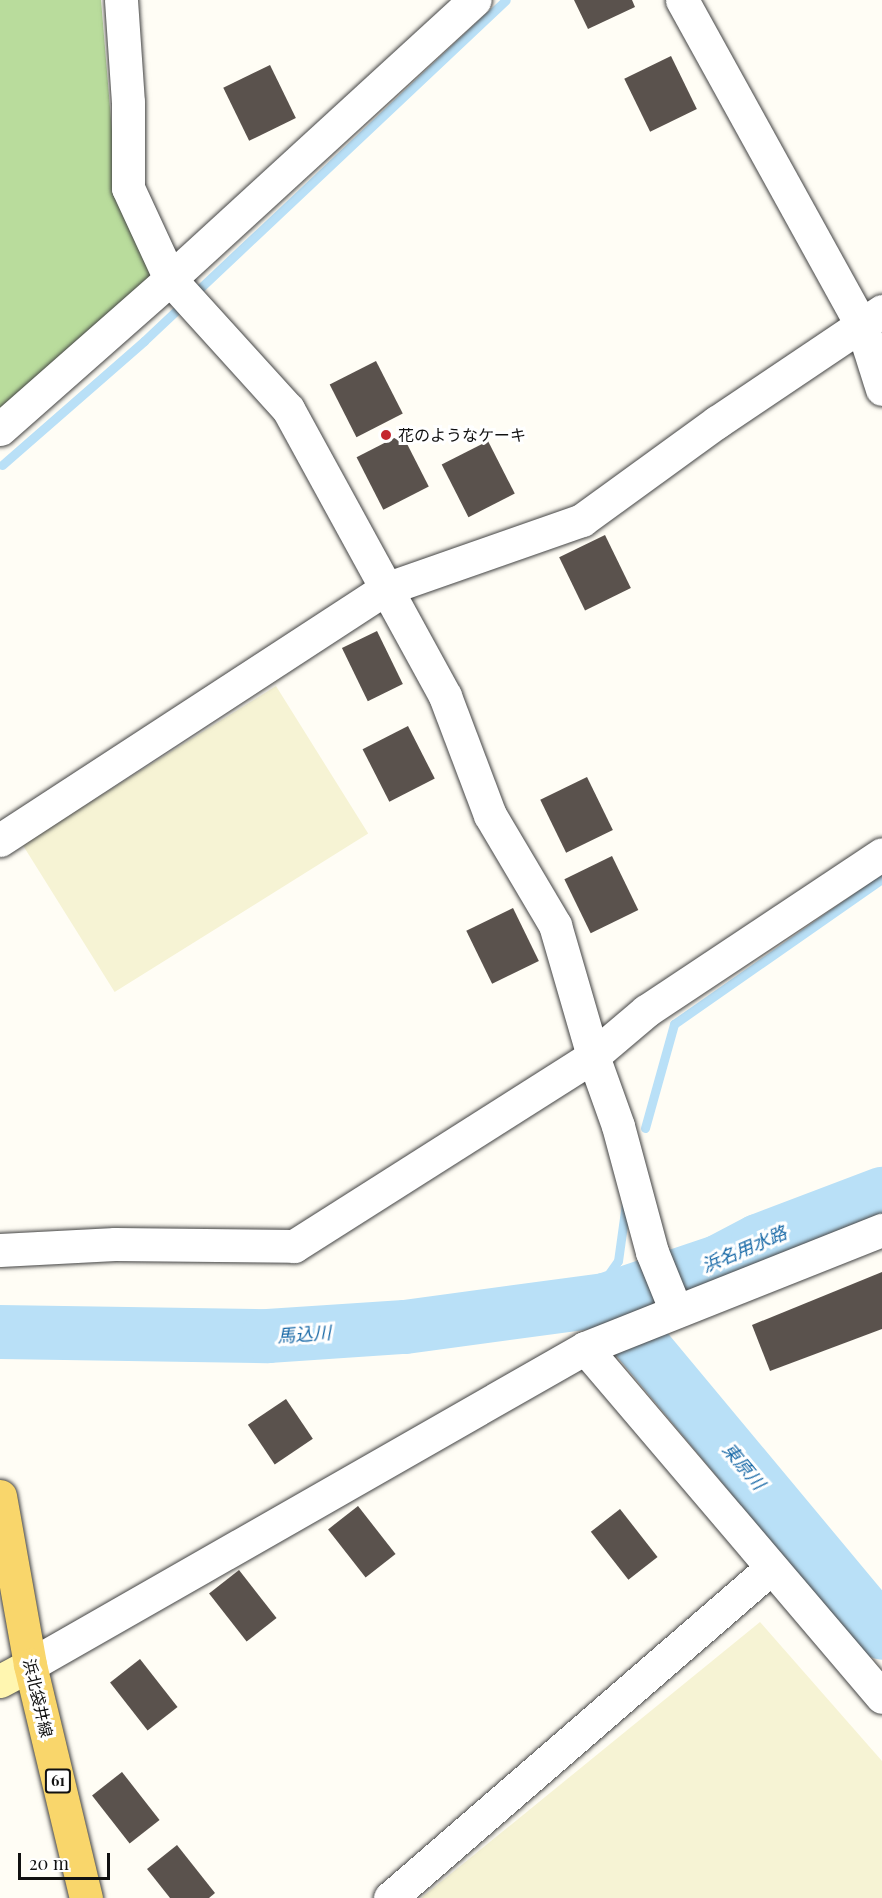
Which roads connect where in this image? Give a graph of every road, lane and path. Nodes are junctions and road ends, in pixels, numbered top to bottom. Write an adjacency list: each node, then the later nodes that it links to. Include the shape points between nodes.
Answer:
1 (121, 0): 4 (street, via 128,102 128,188)
2 (474, 0): 4 (street)
3 (682, 0): 5 (street)
4 (182, 292): 7 (street); 8 (street, via 288,409)
5 (872, 319): 6 (street); 8 (street, via 717,422 582,520)
6 (882, 389)
7 (0, 429)
8 (385, 589): 9 (street); 11 (street, via 446,696 490,815 555,925)
9 (0, 840)
10 (882, 854): 11 (street, via 646,1011)
11 (594, 1056): 13 (street, via 294,1246 116,1244); 14 (street, via 618,1126 652,1252)
12 (882, 1230): 14 (street, via 729,1294)
13 (0, 1250)
14 (672, 1301): 15 (street)
15 (585, 1348): 17 (street); 18 (street)
16 (0, 1496): 18 (main road, 浜北袋井線 / 61)
17 (771, 1568): 20 (street); 22 (street)
18 (30, 1665): 19 (street); 21 (main road, 浜北袋井線 / 61)
19 (0, 1681)
20 (882, 1697)
21 (86, 1898)
22 (390, 1898)

